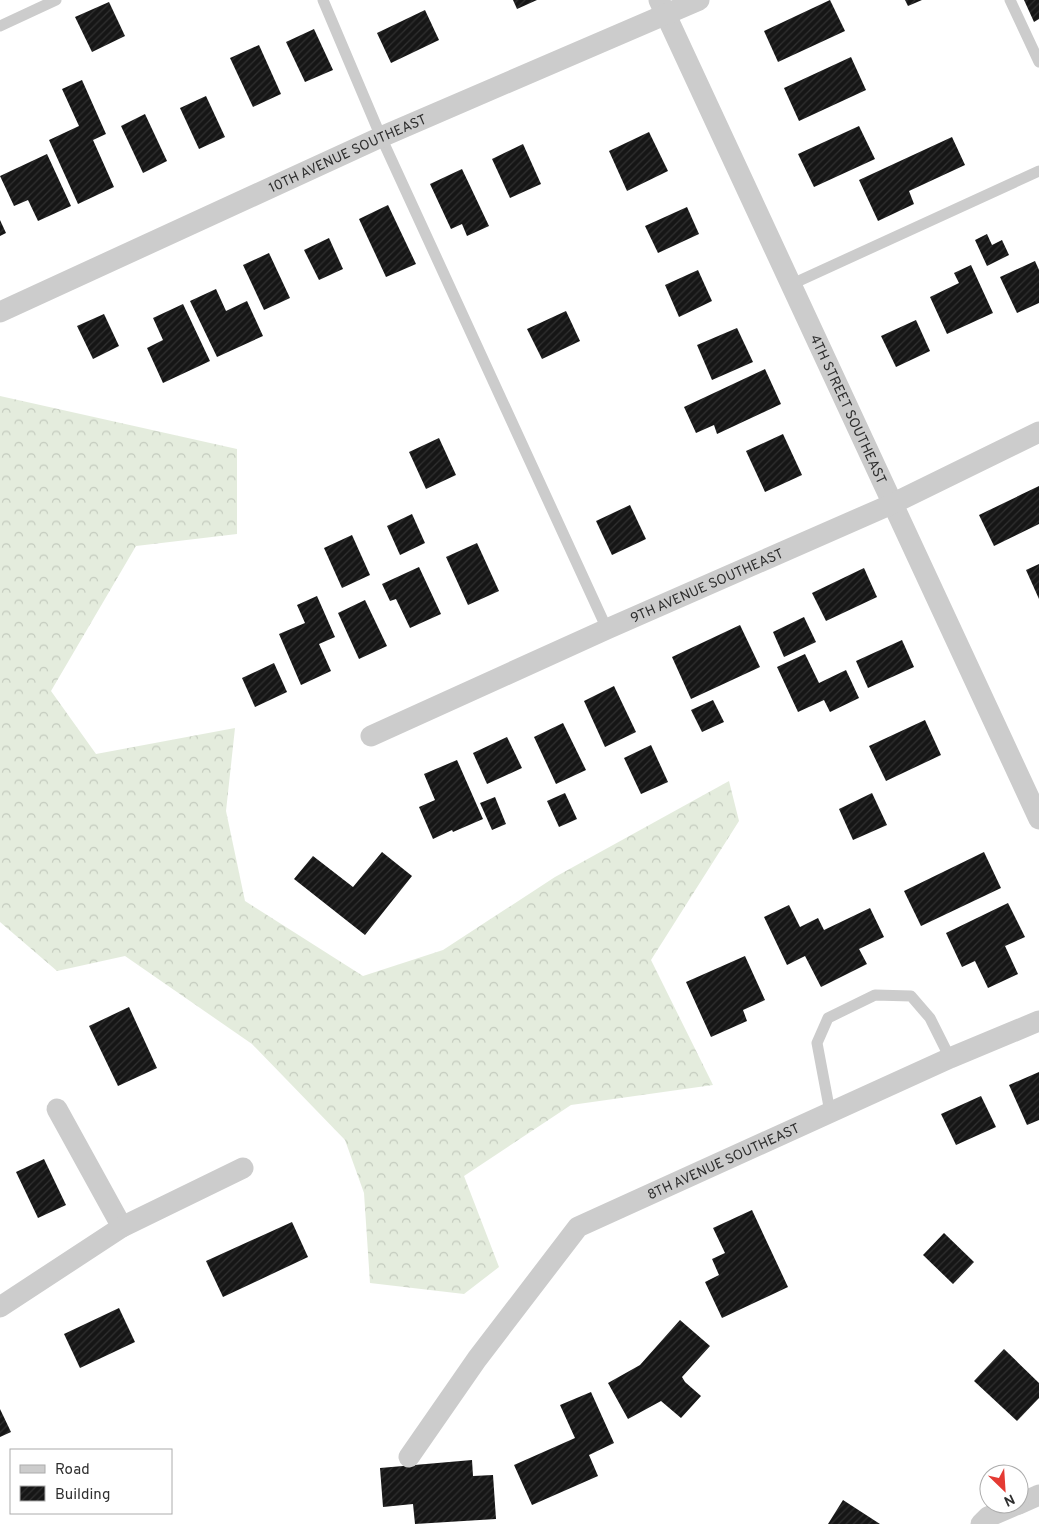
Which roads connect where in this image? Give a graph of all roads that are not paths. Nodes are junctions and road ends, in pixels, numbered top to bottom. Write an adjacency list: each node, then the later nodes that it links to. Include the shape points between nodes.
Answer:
1 (56, 0): 6 (lane)
2 (323, 0): 8 (lane)
3 (699, 0): 5 (street, 10TH AVENUE SOUTHEAST)
4 (1010, 0): 7 (lane)
5 (663, 8): 8 (street, 10TH AVENUE SOUTHEAST); 10 (street, 4TH STREET SOUTHEAST)
6 (0, 26)
7 (1039, 62)
8 (381, 137): 11 (street, 10TH AVENUE SOUTHEAST); 14 (lane)
9 (1039, 171): 10 (lane)
10 (790, 285): 13 (street, 4TH STREET SOUTHEAST)
11 (0, 312)
12 (1039, 432): 13 (street, 9TH AVENUE SOUTHEAST)
13 (892, 504): 14 (street, 9TH AVENUE SOUTHEAST); 16 (street, 4TH STREET SOUTHEAST)
14 (607, 628): 15 (street, 9TH AVENUE SOUTHEAST)
15 (370, 736)
16 (1039, 819)
17 (1039, 1021): 18 (street, 8TH AVENUE SOUTHEAST)
18 (950, 1058): 20 (street, 8TH AVENUE SOUTHEAST); 20 (lane, via 930,1018 911,996 875,995 828,1018 817,1043)
19 (57, 1108): 22 (street)
20 (830, 1112): 24 (street, 8TH AVENUE SOUTHEAST, via 578,1227 466,1375)
21 (243, 1168): 22 (street)
22 (122, 1227): 23 (street)
23 (0, 1306)
24 (409, 1457)
25 (995, 1514): 26 (street)
26 (980, 1524)

